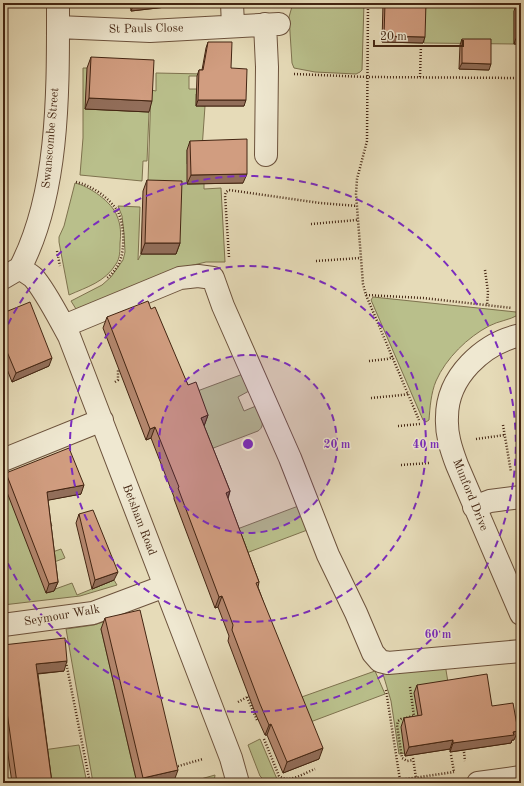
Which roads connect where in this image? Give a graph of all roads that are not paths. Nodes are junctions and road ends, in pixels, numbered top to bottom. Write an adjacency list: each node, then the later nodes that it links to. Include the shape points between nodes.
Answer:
1 (58, 3): 4 (street, Swanscombe Street)
2 (232, 3): 3 (street)
3 (233, 26): 4 (street, St Pauls Close, via 144,31); 5 (street, St Pauls Close, via 272,24 267,67)
4 (58, 27): 6 (street, Swanscombe Street, via 54,128 48,182 36,232)
5 (266, 155)
6 (12, 273): 7 (street, Betsham Road, via 31,276)
7 (64, 326): 9 (street, Betsham Road); 16 (street, via 184,277 214,279 328,555 378,660 385,663)
8 (521, 335): 12 (street, Munford Drive, via 501,342 480,355 458,378 448,402 446,420 450,445)
9 (102, 420): 10 (street); 13 (street, Betsham Road)
10 (3, 460)
11 (517, 487): 12 (street)
12 (474, 507): 14 (street, Munford Drive)
13 (165, 586): 15 (street, Seymour Walk, via 93,613); 19 (street, Betsham Road, via 231,758)
14 (521, 614)
15 (3, 624)
16 (521, 651)
17 (469, 777): 18 (street)
18 (521, 777)
19 (238, 783)

